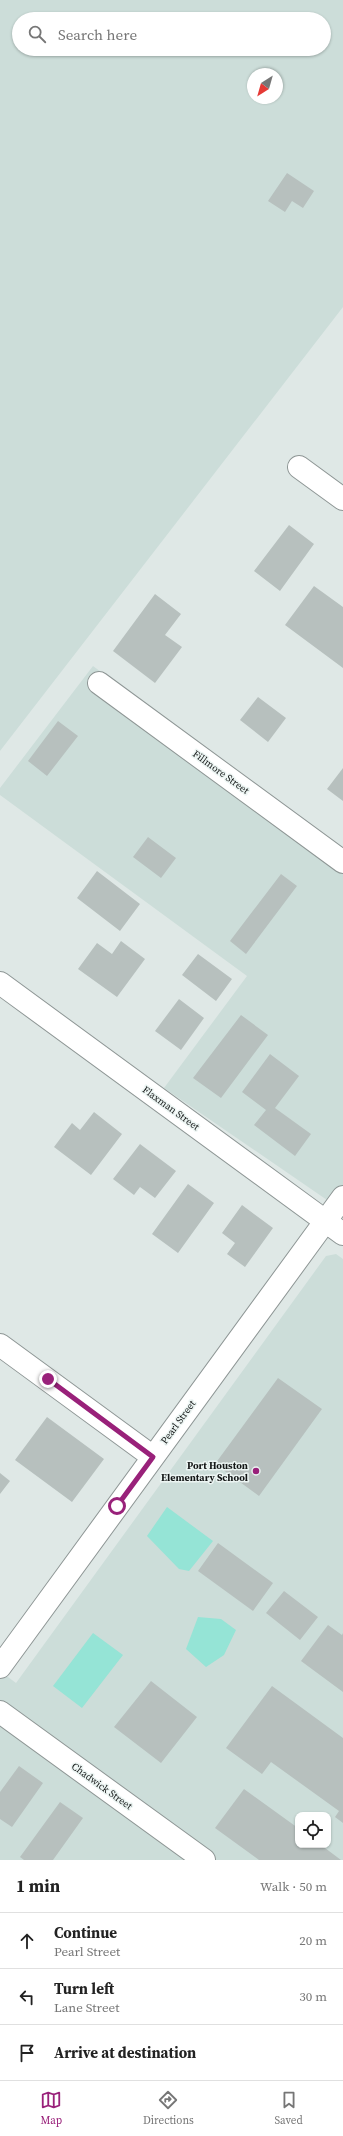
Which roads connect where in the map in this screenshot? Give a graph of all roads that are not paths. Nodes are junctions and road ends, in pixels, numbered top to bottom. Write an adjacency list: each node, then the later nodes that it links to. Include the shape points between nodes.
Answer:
1 (299, 467): 2 (street)
2 (343, 499)
3 (99, 683): 4 (street, Fillmore Street)
4 (343, 862)
5 (0, 983): 7 (street, Flaxman Street)
6 (343, 1197): 7 (street, Pearl Street)
7 (326, 1221): 8 (street, Flaxman Street); 10 (street, Pearl Street)
8 (343, 1234)
9 (0, 1345): 10 (street)
10 (153, 1457): 11 (street, Pearl Street)
11 (0, 1666)
12 (0, 1712): 13 (street, Chadwick Street)
13 (204, 1860)

